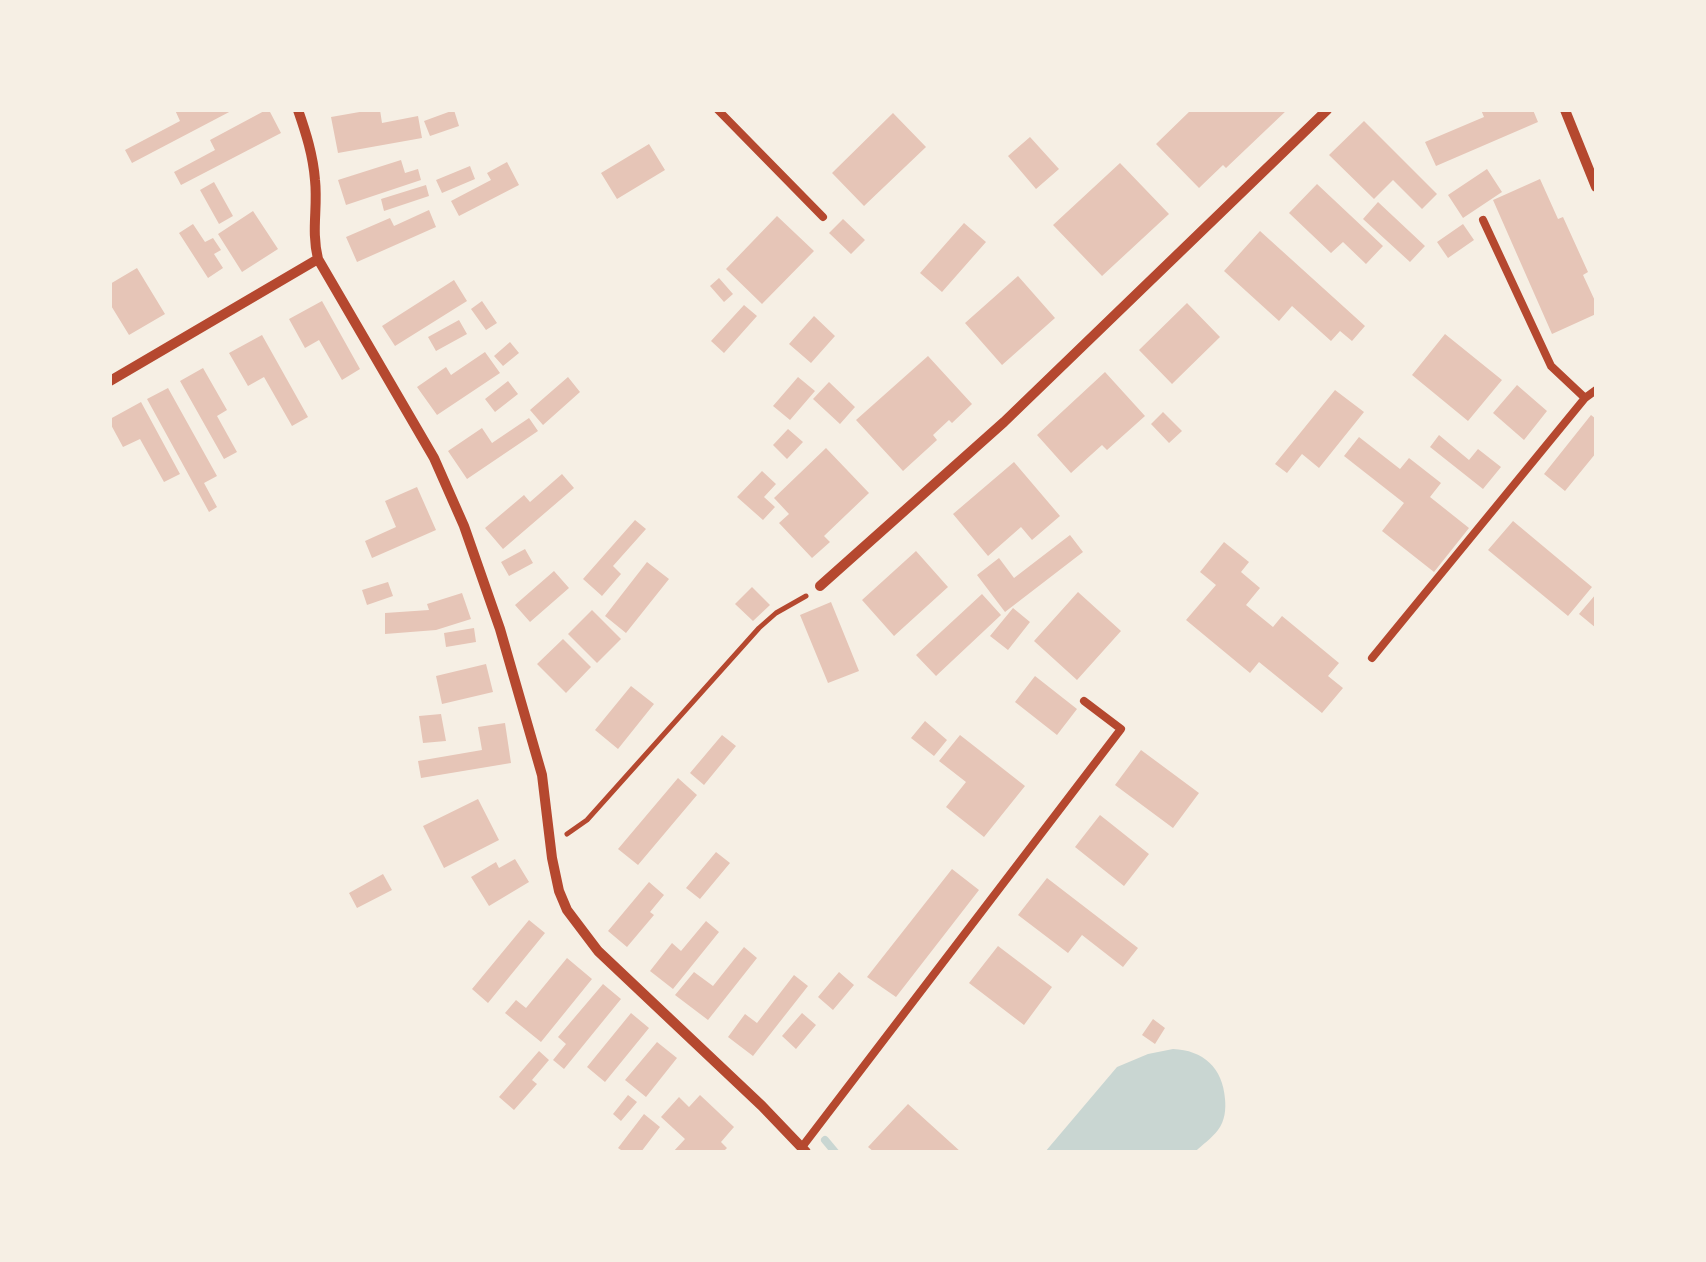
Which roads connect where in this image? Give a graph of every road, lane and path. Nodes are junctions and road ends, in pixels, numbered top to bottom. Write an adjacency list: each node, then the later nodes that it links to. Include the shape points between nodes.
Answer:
1 (298, 110): 8 (street, via 312,153)
2 (718, 110): 6 (lane)
3 (1327, 110): 12 (street, via 1004,422)
4 (1565, 110): 5 (street)
5 (1596, 186)
6 (823, 217)
7 (1482, 220): 11 (lane, via 1552,366)
8 (318, 260): 9 (street); 15 (street, via 434,458 464,526 542,775)
9 (110, 380)
10 (1596, 390): 11 (lane)
11 (1584, 398): 13 (lane)
12 (820, 586): 15 (path, via 767,620 586,820)
13 (1372, 658)
14 (1084, 701): 16 (lane, via 1121,729)
15 (550, 842): 16 (street, via 559,891 580,931)
16 (804, 1150)

